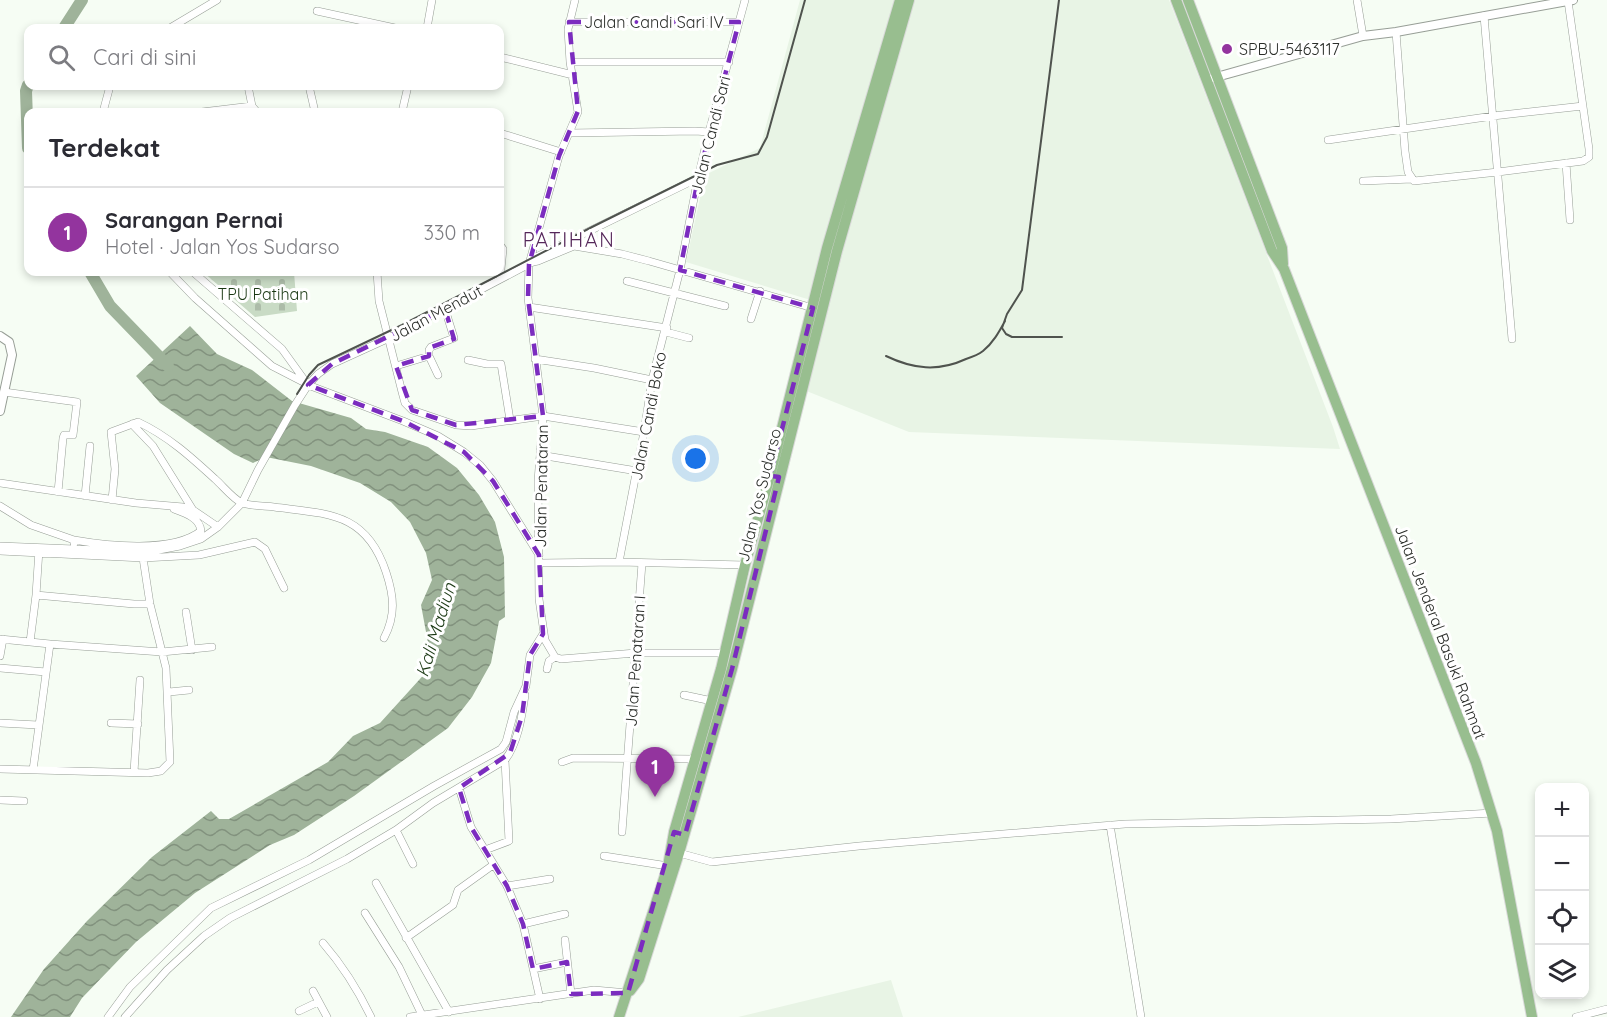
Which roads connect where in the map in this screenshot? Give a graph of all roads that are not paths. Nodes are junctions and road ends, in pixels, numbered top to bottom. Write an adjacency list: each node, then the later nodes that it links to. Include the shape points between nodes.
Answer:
1 (217, 0): 15 (street)
2 (432, 0): 17 (street)
3 (745, 0): 14 (street, Jalan Candi Sari)
4 (900, 0): 62 (highway, Jalan Yos Sudarso)
5 (909, 0): 86 (highway, Jalan Yos Sudarso)
6 (1176, 0): 24 (highway, Jalan Jenderal Basuki Rahmat)
7 (1188, 0): 24 (highway, Jalan Jenderal Basuki Rahmat)
8 (1357, 0): 19 (street)
9 (573, 1): 13 (street)
10 (1570, 1): 12 (street); 30 (street)
11 (317, 11): 16 (street)
12 (1484, 16): 18 (street); 36 (street)
13 (569, 22): 14 (street, Jalan Candi Sari IV); 21 (street)
14 (739, 22): 22 (street, Jalan Candi Sari)
15 (177, 24)
16 (377, 24)
17 (428, 24)
18 (1396, 32): 19 (street); 37 (street)
19 (1363, 36): 24 (street)
20 (504, 58): 23 (street)
21 (570, 62): 22 (street); 23 (street)
22 (729, 62): 38 (street, Jalan Candi Sari)
23 (573, 75): 39 (street, via 578,110)
24 (1212, 78): 145 (highway, Jalan Jenderal Basuki Rahmat, via 1272,251 1284,269)
25 (109, 90): 31 (street)
26 (249, 90): 29 (street)
27 (310, 90): 34 (street)
28 (407, 90): 35 (street)
29 (252, 105): 32 (street); 33 (street)
30 (1583, 106): 36 (street); 43 (street, via 1589,156)
31 (104, 108)
32 (231, 108)
33 (254, 108)
34 (314, 108)
35 (403, 108)
36 (1493, 116): 37 (street); 44 (street)
37 (1404, 129): 41 (street); 46 (street)
38 (709, 132): 39 (street); 45 (street, Jalan Candi Sari)
39 (570, 133): 42 (street)
40 (504, 134): 42 (street)
41 (1328, 140)
42 (561, 152): 50 (street)
43 (1566, 164): 44 (street); 48 (street)
44 (1498, 172): 46 (street); 69 (street)
45 (698, 178): 49 (street, Jalan Mendut); 51 (street, Jalan Candi Sari)
46 (1412, 179): 47 (street)
47 (1363, 181)
48 (1570, 220)
49 (574, 242): 50 (street, Jalan Mendut); 51 (street)
50 (531, 263): 56 (street, Jalan Mendut); 61 (street)
51 (681, 270): 58 (street); 59 (street, Jalan Candi Boko)
52 (174, 276): 76 (street, via 272,366)
53 (198, 276): 76 (street, via 282,349)
54 (377, 276): 67 (street, Jalan Penataran)
55 (500, 276): 56 (street)
56 (500, 279): 63 (street, Jalan Mendut)
57 (627, 280): 59 (street)
58 (760, 291): 62 (street); 64 (street)
59 (675, 293): 60 (street); 65 (street, Jalan Candi Boko)
60 (725, 306)
61 (529, 307): 65 (street); 71 (street)
62 (813, 308): 86 (highway, Jalan Yos Sudarso)
63 (445, 309): 67 (street, Jalan Mendut); 70 (street, via 454,338 431,347)
64 (751, 319)
65 (666, 330): 68 (street); 75 (street, Jalan Candi Boko)
66 (0, 336): 77 (street, via 7,339 12,350)
67 (389, 338): 73 (street, Jalan Penataran); 76 (street, Jalan Mendut, via 332,364)
68 (689, 338)
69 (1512, 339)
70 (429, 356): 73 (street); 74 (street)
71 (535, 359): 75 (street); 79 (street)
72 (468, 360): 80 (street, via 501,364)
73 (396, 366): 80 (street, Jalan Penataran, via 405,403 411,410 456,425)
74 (438, 375)
75 (652, 380): 82 (street, Jalan Candi Boko)
76 (306, 384): 91 (street, Jalan Mendut); 102 (street, via 403,420 464,452 493,481)
77 (4, 392): 78 (street); 88 (street, via 76,401 73,435 63,438)
78 (0, 411)
79 (543, 416): 80 (street, Jalan Penataran); 82 (street); 84 (street, Jalan Penataran)
80 (510, 420)
81 (132, 424): 90 (street, via 111,432 115,469); 91 (street, via 157,431); 94 (street, via 153,446)
82 (644, 432): 85 (street, Jalan Candi Boko)
83 (90, 446): 89 (street)
84 (540, 455): 85 (street); 102 (street, Jalan Penataran)
85 (637, 471): 103 (street, Jalan Candi Boko)
86 (774, 476): 105 (highway, Jalan Yos Sudarso); 149 (highway, Jalan Yos Sudarso, via 732,669)
87 (0, 483): 88 (street)
88 (58, 492): 89 (street)
89 (85, 496): 90 (street)
90 (112, 500): 93 (street)
91 (242, 503): 95 (street, Jalan Mendut); 110 (street, via 332,515 356,525 377,550 391,587 394,613)
92 (0, 506): 96 (street, via 31,525)
93 (169, 507): 94 (street); 96 (street, via 196,520 201,531 181,541 144,546)
94 (193, 510): 95 (street)
95 (219, 527): 98 (street, Jalan Mendut, via 201,539 166,549)
96 (74, 540): 98 (street)
97 (0, 546): 99 (street)
98 (73, 549): 99 (street, Jalan Mendut)
99 (39, 550): 100 (street); 101 (street); 107 (street)
100 (0, 551)
101 (143, 558): 106 (street, via 199,555 255,542 265,549); 108 (street)
102 (540, 559): 103 (street, Jalan Penataran); 112 (street)
103 (619, 562): 104 (street, Jalan Penataran)
104 (642, 563): 105 (street, Jalan Penataran); 118 (street, Jalan Penataran I)
105 (745, 565): 119 (highway, Jalan Yos Sudarso)
106 (284, 588)
107 (36, 595): 108 (street); 113 (street)
108 (150, 604): 117 (street)
109 (186, 612): 116 (street)
110 (384, 638)
111 (2, 639): 113 (street); 120 (street)
112 (539, 639): 121 (street); 126 (street, via 530,655)
113 (30, 642): 114 (street)
114 (50, 644): 117 (street); 124 (street)
115 (212, 646): 116 (street)
116 (192, 650): 117 (street)
117 (162, 652): 128 (street)
118 (636, 653): 119 (street); 121 (street); 135 (street, Jalan Penataran I)
119 (724, 653): 130 (highway, Jalan Yos Sudarso)
120 (0, 656)
121 (555, 657): 123 (street)
122 (0, 668): 124 (street)
123 (547, 669)
124 (45, 672): 134 (street)
125 (140, 680): 133 (street)
126 (526, 686): 137 (street, via 522,717); 176 (street, via 501,749 309,860 211,908 130,987)
127 (189, 690): 128 (street)
128 (169, 692): 141 (street, via 170,762 161,771)
129 (684, 695): 130 (street)
130 (712, 701): 136 (highway, Jalan Yos Sudarso)
131 (0, 723): 134 (street)
132 (111, 723): 133 (street)
133 (138, 724): 141 (street)
134 (38, 725): 140 (street)
135 (629, 759): 136 (street); 138 (street, via 573,758); 148 (street, Jalan Penataran I)
136 (695, 759): 149 (highway, Jalan Yos Sudarso)
137 (505, 760): 142 (street); 150 (street, via 509,841)
138 (562, 762)
139 (0, 769): 140 (street)
140 (33, 770): 141 (street)
141 (134, 772)
142 (459, 788): 147 (street); 150 (street, via 465,813)
143 (0, 800): 144 (street)
144 (24, 801)
145 (1492, 813): 146 (street); 183 (highway, Jalan Jenderal Basuki Rahmat)
146 (1110, 825): 151 (street, via 712,862); 182 (street)
147 (396, 830): 153 (street); 177 (street, via 230,918 167,970)
148 (622, 832)
149 (679, 833): 151 (highway, Jalan Yos Sudarso); 155 (highway, Jalan Yos Sudarso)
150 (485, 850): 154 (street)
151 (679, 853): 168 (highway, Jalan Yos Sudarso, via 639,979)
152 (604, 856): 155 (street)
153 (413, 864)
154 (493, 865): 158 (street); 162 (street, via 458,890 453,905)
155 (668, 866): 168 (highway, Jalan Yos Sudarso)
156 (550, 879): 158 (street)
157 (376, 883): 162 (street)
158 (507, 886): 161 (street)
159 (365, 913): 175 (street, via 399,967)
160 (565, 914): 161 (street)
161 (523, 924): 166 (street)
162 (406, 938): 174 (street)
163 (565, 940): 165 (street)
164 (323, 943): 179 (street, via 351,979)
165 (567, 962): 166 (street); 169 (street)
166 (533, 969): 170 (street)
167 (313, 991): 171 (street)
168 (628, 993): 169 (street, via 594,990); 181 (highway, Jalan Yos Sudarso)
169 (571, 994): 170 (street)
170 (540, 999): 174 (street)
171 (318, 1002): 173 (street); 178 (street)
172 (1607, 1009): 184 (street)
173 (299, 1011)
174 (449, 1012): 175 (street)
175 (422, 1015): 180 (street)
176 (108, 1017)
177 (125, 1017)
178 (327, 1017)
179 (371, 1017)
180 (410, 1017)
181 (619, 1017)
182 (1141, 1017)
183 (1532, 1017)
184 (1576, 1017)

